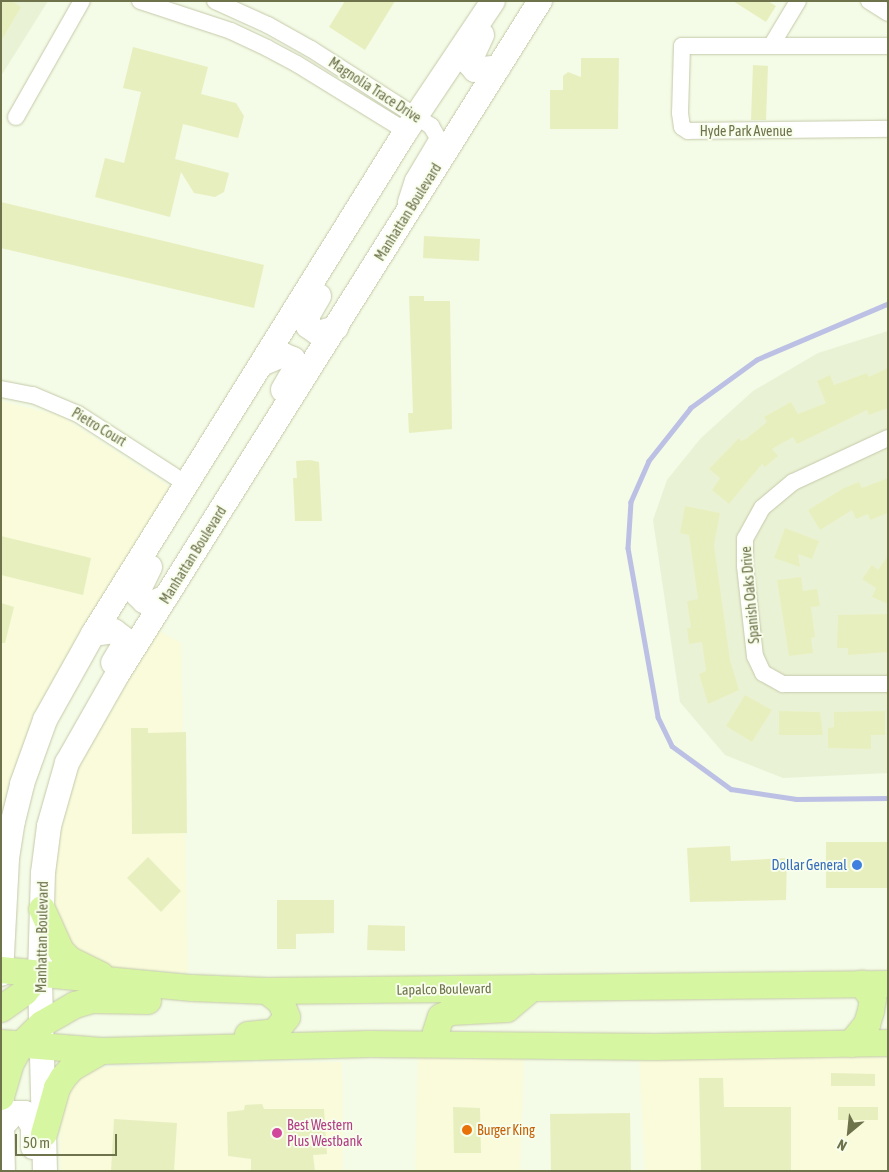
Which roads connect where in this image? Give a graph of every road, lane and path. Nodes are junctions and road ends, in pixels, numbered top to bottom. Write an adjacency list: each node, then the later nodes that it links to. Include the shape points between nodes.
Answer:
1 (82, 1): 13 (street)
2 (140, 1): 14 (street, Magnolia Trace Drive, via 231,31)
3 (215, 1): 14 (street, Magnolia Trace Drive, via 311,49)
4 (493, 1): 14 (street)
5 (502, 1): 12 (street, via 469,63 475,70)
6 (540, 1): 12 (street, Manhattan Boulevard)
7 (798, 1): 10 (street)
8 (870, 1): 9 (street)
9 (888, 13)
10 (771, 46): 11 (street, Hyde Park Avenue); 15 (street, Hyde Park Avenue, via 682,46 682,127 688,131 723,132)
11 (888, 46)
12 (500, 68): 16 (street, Manhattan Boulevard)
13 (16, 117)
14 (411, 123): 16 (street, Magnolia Trace Drive, via 431,126 438,138 413,180); 17 (street)
15 (888, 129)
16 (396, 231): 18 (street, Manhattan Boulevard)
17 (333, 253): 18 (street, via 333,270 306,321 318,332); 19 (street)
18 (336, 328): 22 (street, Manhattan Boulevard)
19 (264, 363): 22 (street, via 283,355 293,358 296,364 257,432); 23 (street)
20 (1, 388): 23 (street, Pietro Court, via 33,396 78,414)
21 (888, 438): 27 (street, Spanish Oaks Drive, via 793,482 762,508 745,539 745,566 755,656 763,673 783,684)
22 (254, 459): 25 (street, Manhattan Boulevard)
23 (188, 485): 24 (street)
24 (173, 509): 25 (street, via 174,526 137,594 144,602 152,603); 26 (street)
25 (166, 597): 28 (street, Manhattan Boulevard)
26 (93, 634): 28 (street, via 114,632 125,643 79,719); 29 (street, via 45,720 24,775)
27 (888, 684)
28 (79, 738): 30 (street, Manhattan Boulevard, via 56,798)
29 (13, 820): 30 (street, via 20,878 33,882); 32 (street, via 7,858)
30 (43, 873): 31 (street, Manhattan Boulevard)
31 (42, 909): 34 (street, Manhattan Boulevard); 35 (main road, via 62,951 70,960)
32 (1, 970): 33 (street); 34 (main road, Lapalco Boulevard)
33 (1, 974)
34 (40, 974): 35 (main road, Lapalco Boulevard); 41 (main road, via 25,992); 42 (street, Manhattan Boulevard)
35 (113, 981): 38 (main road, Lapalco Boulevard)
36 (862, 984): 37 (main road, Lapalco Boulevard); 39 (main road, Lapalco Boulevard); 45 (main road, via 873,999 871,1011 867,1024)
37 (888, 984)
38 (192, 988): 40 (main road, Lapalco Boulevard); 42 (main road, via 154,1002 93,1000 75,1005)
39 (532, 988): 40 (main road, Lapalco Boulevard); 44 (main road, via 507,1009 451,1012 441,1017 436,1032)
40 (267, 991): 46 (main road, via 281,1002 287,1017 275,1032 197,1035)
41 (1, 1008)
42 (26, 1040): 47 (main road); 49 (main road, via 10,1063); 51 (street, Manhattan Boulevard)
43 (888, 1043): 45 (main road)
44 (440, 1044): 45 (main road, via 655,1047); 46 (main road)
45 (851, 1044)
46 (165, 1049): 47 (main road)
47 (102, 1051): 51 (main road, via 72,1068 63,1078)
48 (1, 1062): 49 (street)
49 (1, 1097): 50 (street)
50 (3, 1125): 52 (street); 53 (street, via 19,1111 30,1117)
51 (44, 1134): 54 (street, Manhattan Boulevard)
52 (3, 1171)
53 (34, 1171)
54 (45, 1171)

